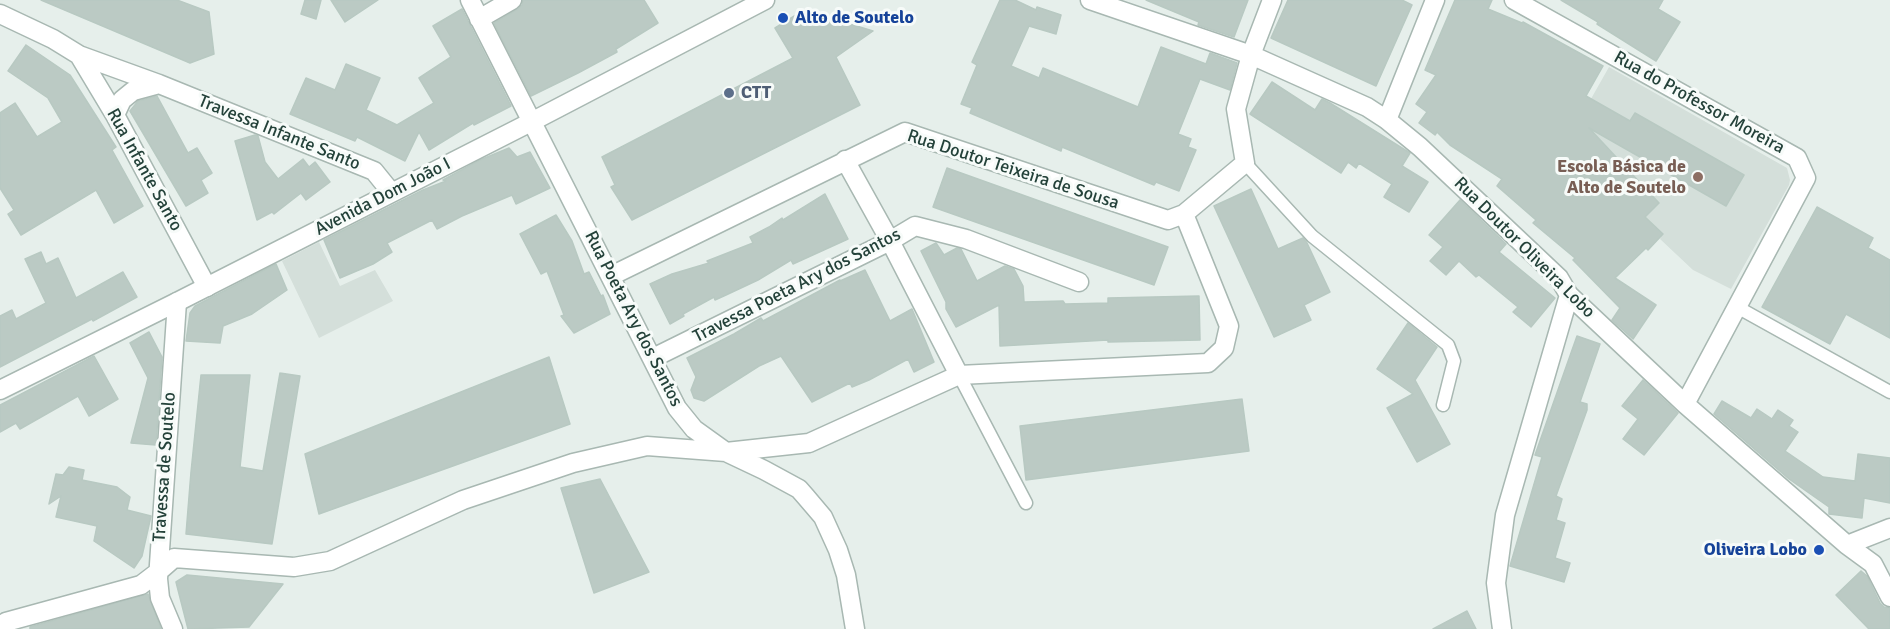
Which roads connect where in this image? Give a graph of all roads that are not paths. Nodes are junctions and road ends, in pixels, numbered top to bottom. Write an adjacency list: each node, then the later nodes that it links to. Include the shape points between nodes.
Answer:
1 (470, 0): 9 (street, Rua Poeta Ary dos Santos)
2 (512, 0): 9 (street)
3 (765, 0): 15 (street, Avenida Dom João I)
4 (1090, 0): 11 (street, Rua Doutor Oliveira Lobo)
5 (1272, 0): 11 (street)
6 (1435, 0): 14 (street)
7 (1514, 0): 26 (street, Rua do Professor Moreira, via 1797,158 1806,178)
8 (0, 14): 10 (street, Travessa Infante Santo)
9 (479, 19): 15 (street, Rua Poeta Ary dos Santos)
10 (79, 55): 12 (street, Travessa Infante Santo); 13 (street, Rua Infante Santo)
11 (1251, 56): 14 (street, Rua Doutor Oliveira Lobo, via 1367,107); 17 (street, via 1236,109)
12 (159, 84): 13 (street, via 133,91 122,100); 18 (street, Travessa Infante Santo, via 374,171)
13 (115, 115): 23 (street, Rua Infante Santo)
14 (1387, 120): 24 (street, Rua Doutor Oliveira Lobo, via 1559,278)
15 (533, 122): 18 (street, Avenida Dom João I); 21 (street, Rua Poeta Ary dos Santos)
16 (845, 160): 19 (street, Rua Doutor Teixeira de Sousa, via 905,132 1168,220); 20 (street); 21 (street, Rua Doutor Teixeira de Sousa)
17 (1245, 163): 19 (street); 32 (lane, via 1312,236 1448,345 1454,361)
18 (391, 192): 23 (street, Avenida Dom João I)
19 (1185, 214): 28 (street, via 1229,326 1224,348 1208,363)
20 (890, 241): 22 (street, Travessa Poeta Ary dos Santos, via 915,226 966,239); 27 (street, Travessa Poeta Ary dos Santos); 28 (street)
21 (611, 276): 27 (street, Rua Poeta Ary dos Santos)
22 (1079, 282)
23 (207, 287): 25 (street, Avenida Dom João I)
24 (1569, 295): 31 (street, Rua Doutor Oliveira Lobo); 42 (street, via 1505,515 1496,583)
25 (177, 302): 29 (street, Avenida Dom João I); 37 (street, Travessa de Soutelo)
26 (1737, 307): 30 (lane); 31 (street, Rua do Professor Moreira)
27 (653, 358): 33 (street, Rua Poeta Ary dos Santos, via 677,408 694,429)
28 (959, 375): 33 (street, via 809,443); 34 (lane)
29 (0, 390)
30 (1890, 392)
31 (1684, 404): 36 (street, Rua Doutor Oliveira Lobo)
32 (1443, 405)
33 (726, 452): 37 (street, via 647,446 573,463 463,500 330,561 294,567 174,558); 41 (street, Rua Poeta Ary dos Santos, via 799,489 822,517 846,575)
34 (1026, 502)
35 (1890, 528): 36 (street)
36 (1847, 546): 38 (street, Rua Doutor Oliveira Lobo, via 1873,564)
37 (158, 572): 39 (street, via 141,585 6,622); 40 (street, Travessa de Soutelo, via 160,598)
38 (1890, 597)
39 (0, 627)
40 (173, 629)
41 (855, 629)
42 (1502, 629)

